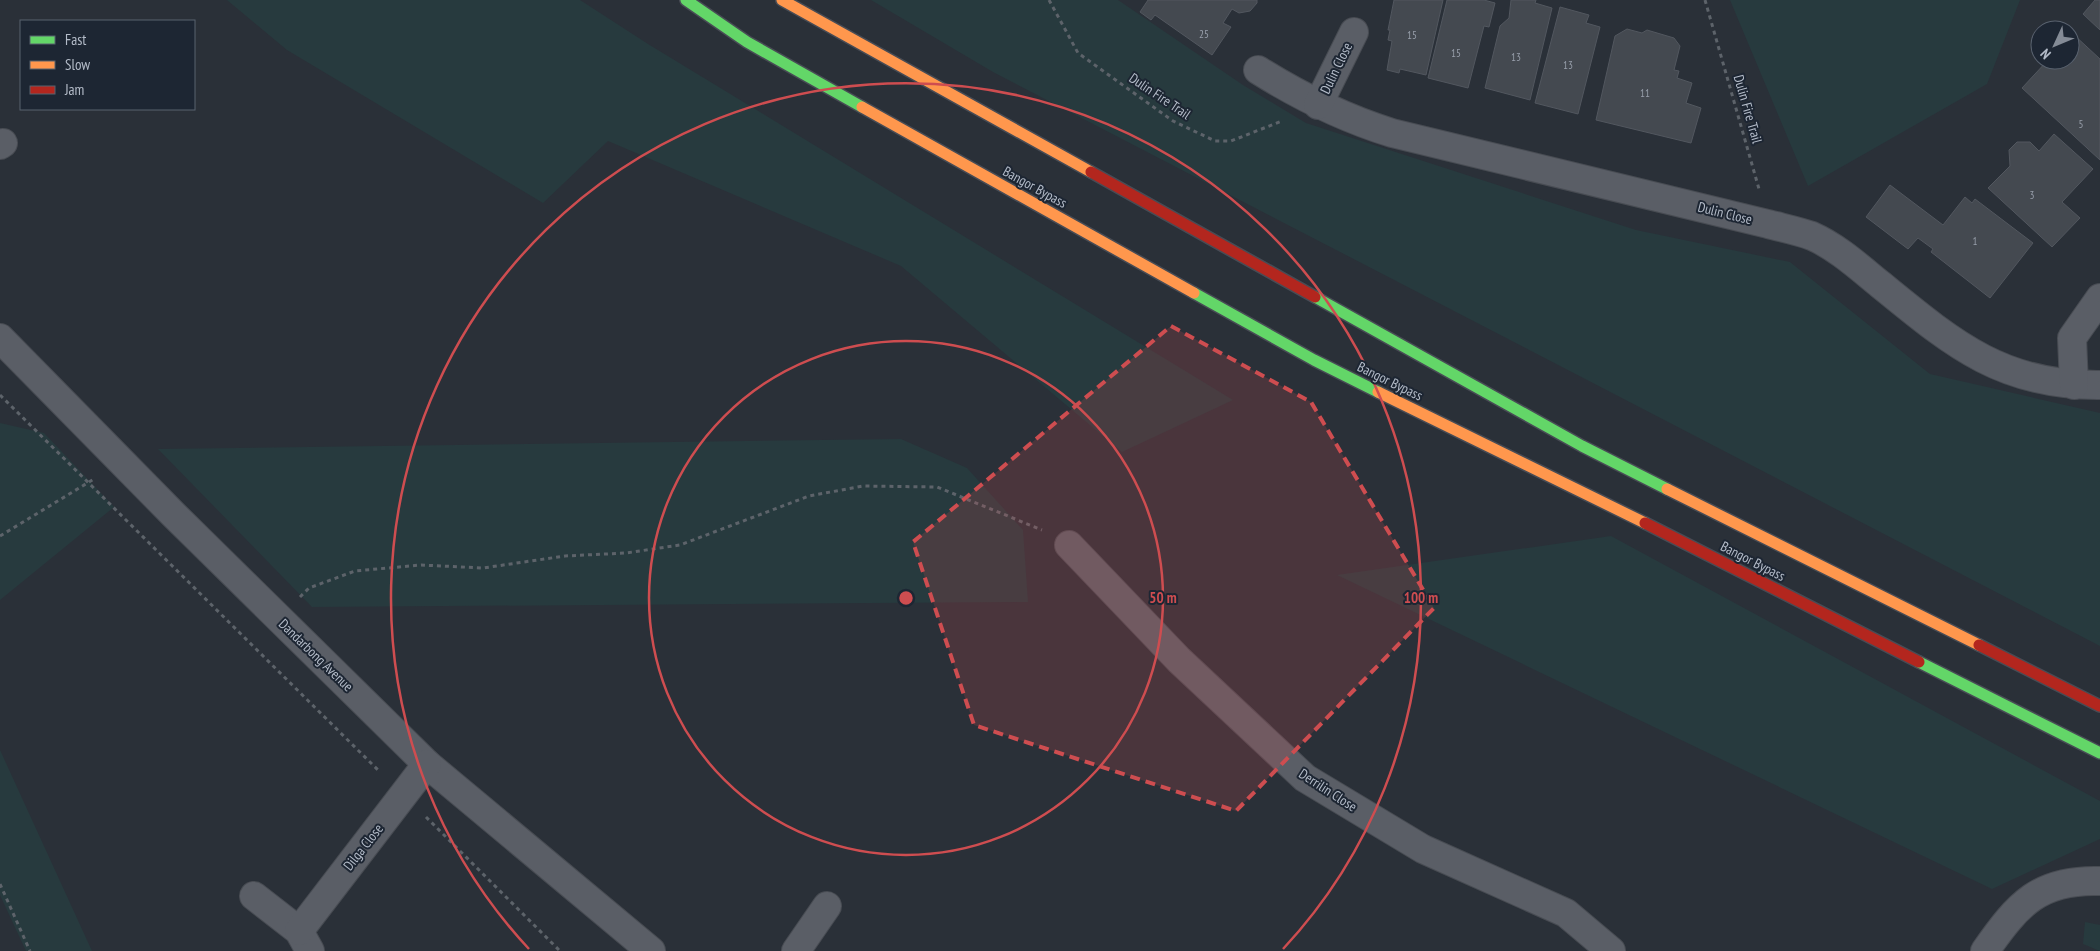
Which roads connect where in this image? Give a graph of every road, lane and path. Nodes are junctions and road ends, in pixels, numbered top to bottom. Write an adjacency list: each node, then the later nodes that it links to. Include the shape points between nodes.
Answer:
1 (686, 0): 19 (main road, Bangor Bypass, via 747,42 1314,360)
2 (782, 0): 18 (main road, Bangor Bypass, via 1582,446)
3 (1049, 0): 7 (path, Dulin Fire Trail, via 1078,52 1173,121 1216,141 1231,141)
4 (1705, 0): 8 (path, Dulin Fire Trail)
5 (1354, 32): 7 (street, Dulin Close)
6 (1258, 70): 7 (street, Dulin Close)
7 (1318, 105): 8 (street, Dulin Close, via 1392,133)
8 (1768, 224): 11 (street, Dulin Close, via 1814,237 1840,253 1969,353 2035,379)
9 (2100, 298): 11 (street, via 2072,338)
10 (0, 338): 13 (street, Dandarbong Avenue)
11 (2087, 385)
12 (0, 396): 14 (path)
13 (121, 462): 14 (path); 17 (street, Dandarbong Avenue)
14 (87, 483): 15 (path); 21 (path)
15 (0, 536)
16 (1069, 545): 17 (path, via 1033,525 937,487 863,486 810,496 680,545 483,568 421,565 355,571 309,588); 31 (street, Derrilin Close, via 1178,660 1305,778 1423,849 1566,913)
17 (280, 619): 20 (street, Dandarbong Avenue)
18 (2100, 706)
19 (2100, 753)
20 (427, 764): 21 (street, Dilga Close); 29 (street, Dandarbong Avenue)
21 (403, 795): 26 (street, Dilga Close); 28 (path)
22 (2100, 882): 32 (street, via 2065,882 2025,902 2010,916)
23 (0, 884): 27 (path)
24 (254, 896): 26 (street, Dilga Close)
25 (827, 906): 30 (street)
26 (304, 941)
27 (30, 951)
28 (560, 951)
29 (650, 951)
30 (796, 951)
31 (1611, 951)
32 (1985, 951)

